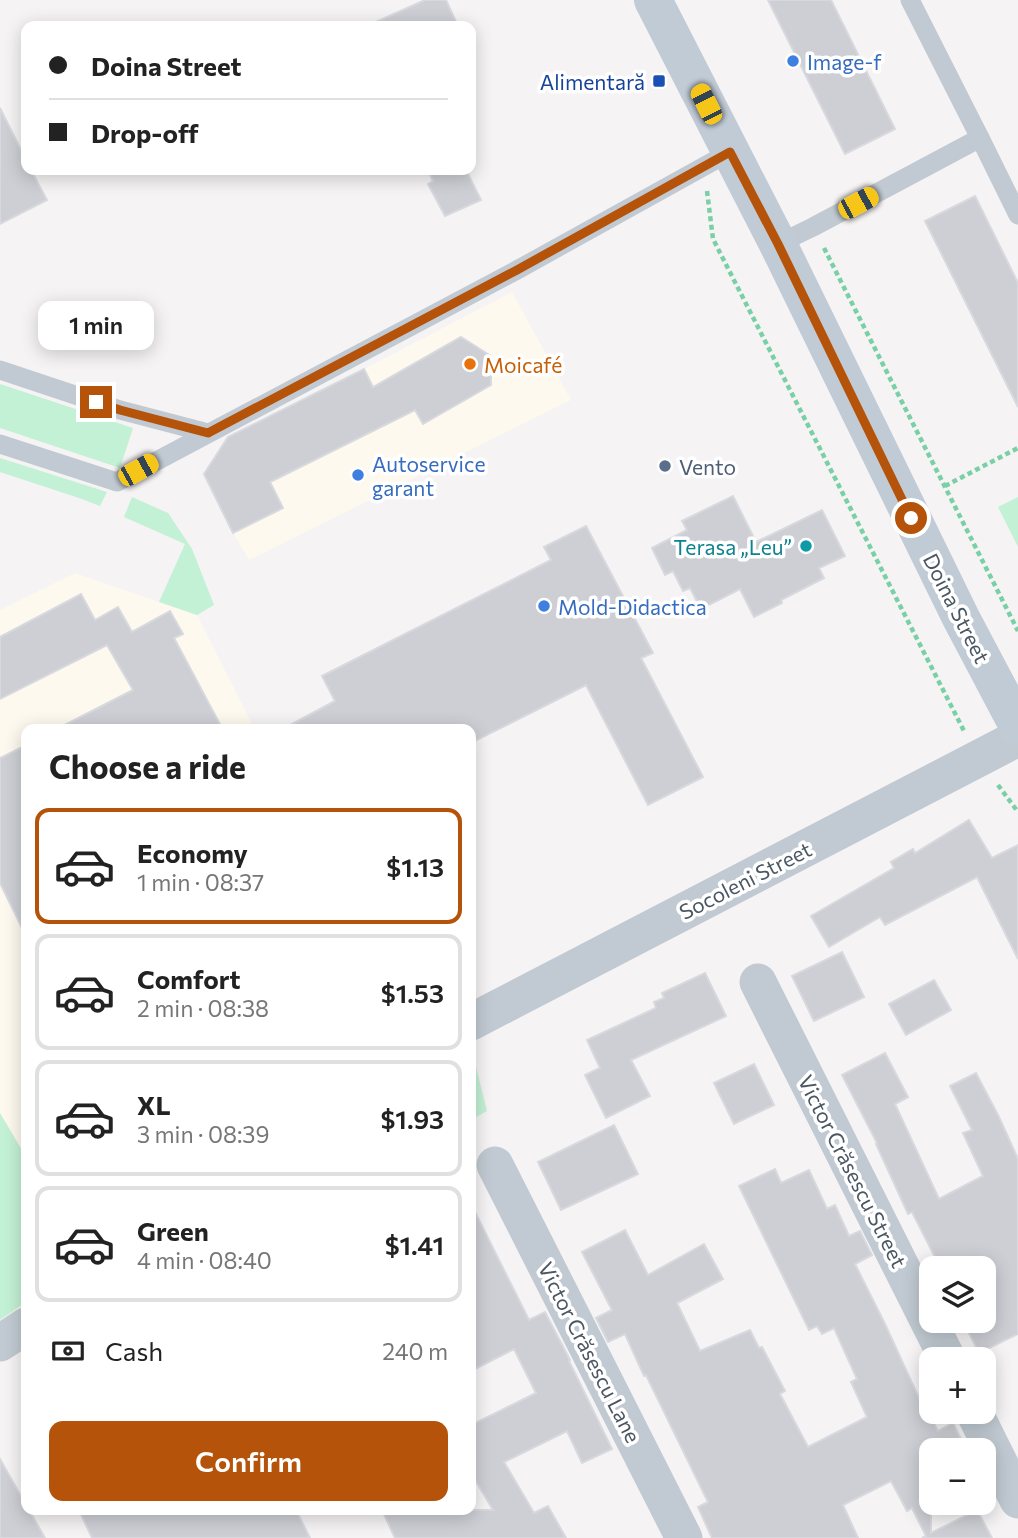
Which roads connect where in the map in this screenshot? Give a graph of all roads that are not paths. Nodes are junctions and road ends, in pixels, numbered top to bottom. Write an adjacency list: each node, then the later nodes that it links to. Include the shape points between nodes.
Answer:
1 (653, 0): 4 (main road, Doina Street)
2 (910, 0): 3 (lane)
3 (980, 138): 5 (lane); 6 (lane)
4 (717, 160): 6 (main road, Doina Street); 8 (lane)
5 (1018, 215)
6 (778, 244): 10 (main road, Doina Street)
7 (0, 370): 8 (lane)
8 (208, 433): 9 (lane, via 117,482)
9 (0, 444)
10 (1018, 726)
11 (1018, 738): 13 (street, Socoleni Street)
12 (758, 982): 17 (street, Victor Crăsescu Street)
13 (476, 1019)
14 (495, 1165): 20 (street, Victor Crăsescu Lane)
15 (21, 1329): 16 (street)
16 (0, 1343)
17 (941, 1347)
18 (980, 1424): 19 (street)
19 (1018, 1500)
20 (684, 1538)

